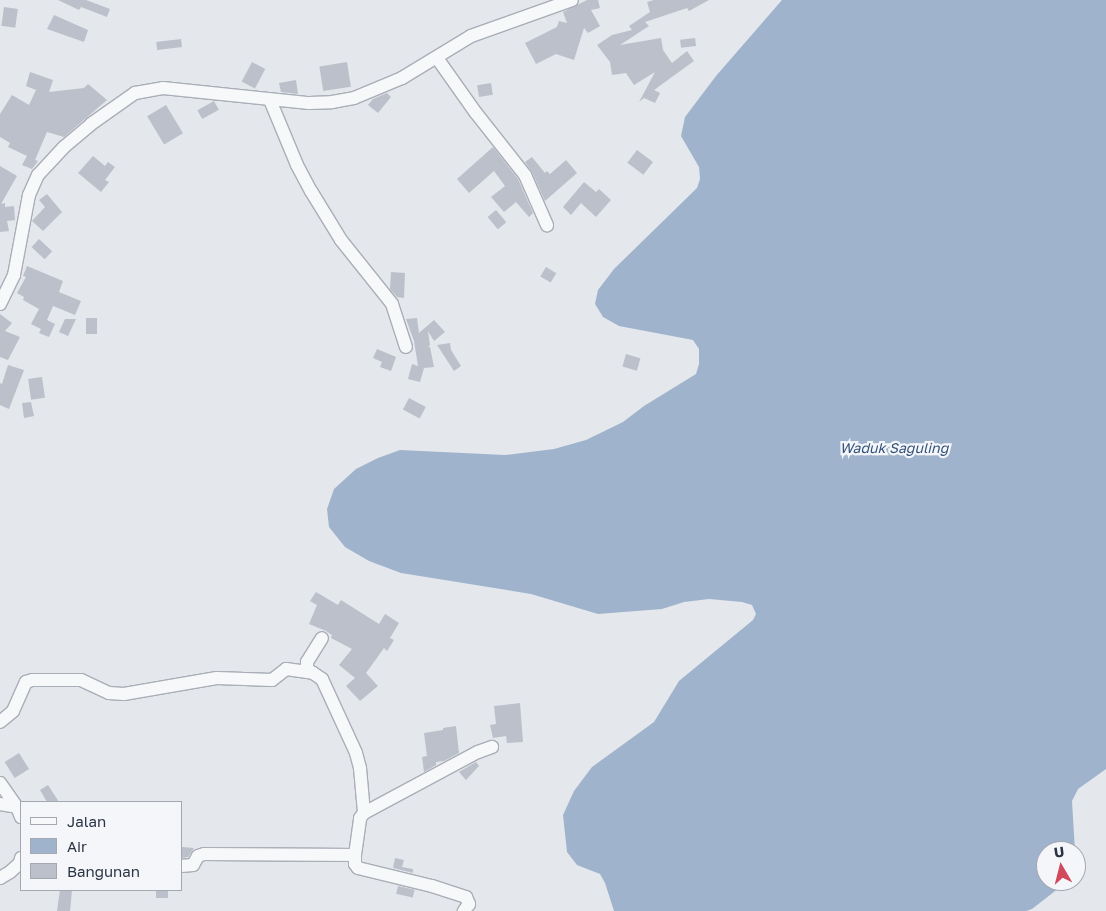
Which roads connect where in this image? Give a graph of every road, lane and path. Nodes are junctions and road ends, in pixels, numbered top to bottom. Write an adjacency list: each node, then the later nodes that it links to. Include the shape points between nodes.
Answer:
1 (572, 0): 2 (street, via 471,36)
2 (437, 58): 3 (street, via 402,78 354,98 324,102); 4 (street, via 525,175)
3 (270, 100): 5 (street, via 163,88 135,93 103,114 44,167 32,185 14,275); 6 (street, via 311,191 341,240 392,304)
4 (547, 225)
5 (0, 304)
6 (406, 347)
7 (322, 638): 8 (street, via 306,662)
8 (310, 672): 9 (street, via 286,669 272,680 217,678 124,694 109,693 81,680 32,680 26,682 13,711); 14 (street, via 322,679 356,753)
9 (0, 722)
10 (492, 747): 14 (street, via 463,759)
11 (0, 782): 13 (street)
12 (0, 804): 13 (street)
13 (19, 812)
14 (364, 813): 15 (street, via 360,818)
15 (355, 854): 17 (street, via 204,854 198,856 193,864); 19 (street, via 358,868 466,898 469,904)
16 (20, 862): 18 (street)
17 (182, 866)
18 (0, 878)
19 (464, 911)

